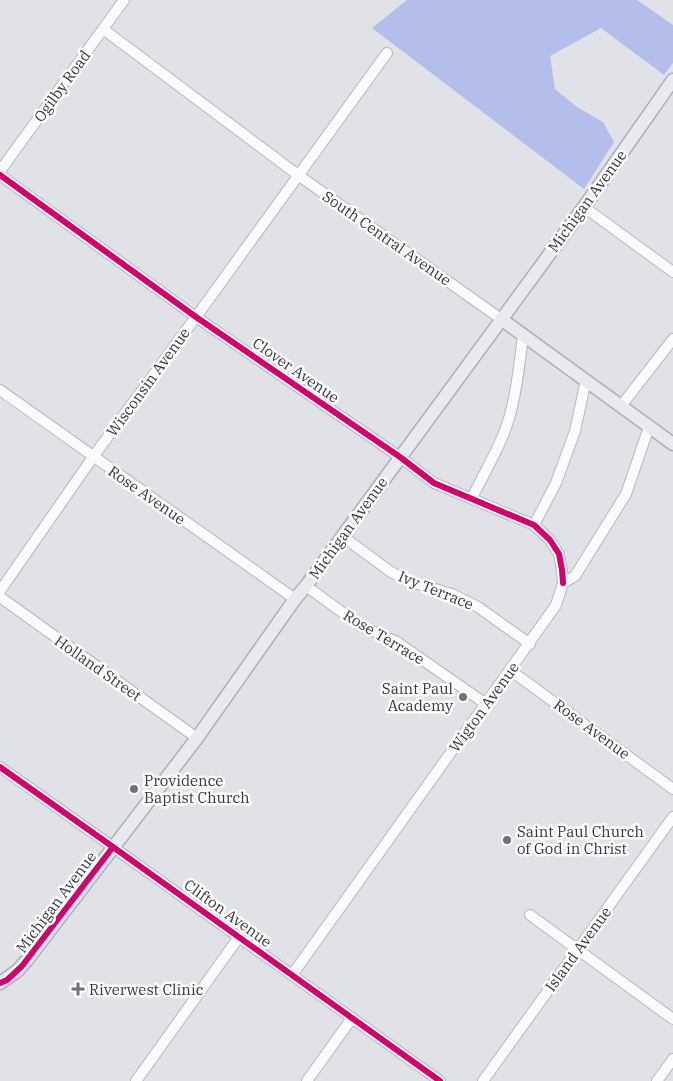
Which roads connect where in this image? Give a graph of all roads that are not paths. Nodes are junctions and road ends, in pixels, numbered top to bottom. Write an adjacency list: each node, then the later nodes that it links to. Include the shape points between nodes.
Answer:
1 (124, 0): 2 (street, Ogilby Road)
2 (103, 29): 5 (street, Ogilby Road); 6 (street, South Central Avenue)
3 (386, 53): 6 (street, Wisconsin Avenue)
4 (673, 80): 7 (main road, Michigan Avenue)
5 (0, 173): 9 (street, Clover Avenue)
6 (298, 175): 9 (street, Wisconsin Avenue); 10 (street, South Central Avenue)
7 (584, 207): 8 (street); 10 (main road, Michigan Avenue)
8 (673, 272)
9 (196, 317): 18 (street, Wisconsin Avenue); 19 (street, Clover Avenue)
10 (501, 319): 11 (main road, South Central Avenue); 19 (main road, Michigan Avenue)
11 (524, 335): 13 (main road, South Central Avenue); 20 (street, via 510,415)
12 (673, 339): 15 (street)
13 (586, 380): 15 (main road, South Central Avenue); 21 (street, via 575,431 556,483)
14 (0, 390): 18 (street, Rose Avenue)
15 (621, 406): 16 (main road, South Central Avenue)
16 (649, 427): 17 (main road, South Central Avenue); 23 (street, Wigton Avenue, via 626,494 575,576)
17 (673, 444)
18 (94, 457): 25 (street, Wisconsin Avenue); 27 (street, Rose Avenue)
19 (400, 457): 20 (street, Clover Avenue, via 434,482); 22 (main road, Michigan Avenue)
20 (472, 498): 21 (street, Clover Avenue)
21 (534, 525): 23 (street, Clover Avenue, via 559,554)
22 (342, 536): 24 (main road, Michigan Avenue); 28 (street, Ivy Terrace, via 391,572 478,607)
23 (564, 583): 28 (street, Wigton Avenue, via 556,606)
24 (306, 586): 27 (main road, Michigan Avenue); 30 (street, Rose Terrace, via 360,626 397,642)
25 (0, 591)
26 (0, 597): 31 (street, Holland Street)
27 (295, 599): 31 (main road, Michigan Avenue)
28 (530, 644): 29 (street, Wigton Avenue)
29 (510, 670): 30 (street, Wigton Avenue); 33 (street, Rose Avenue)
30 (486, 704): 39 (street, Wigton Avenue)
31 (197, 738): 35 (main road, Michigan Avenue)
32 (0, 767): 35 (street, Clifton Avenue)
33 (673, 789)
34 (673, 817): 38 (street, Island Avenue)
35 (113, 847): 37 (street, Clifton Avenue); 40 (main road, Michigan Avenue, via 33,952 17,971)
36 (530, 914): 38 (street)
37 (239, 937): 39 (street, Clifton Avenue); 44 (street)
38 (578, 949): 42 (street); 47 (street, Island Avenue)
39 (292, 975): 41 (street, Clifton Avenue)
40 (0, 983)
41 (352, 1018): 45 (street); 46 (street, Clifton Avenue)
42 (673, 1019)
43 (673, 1059): 48 (street)
44 (136, 1081)
45 (307, 1081)
46 (440, 1081)
47 (483, 1081)
48 (657, 1081)

